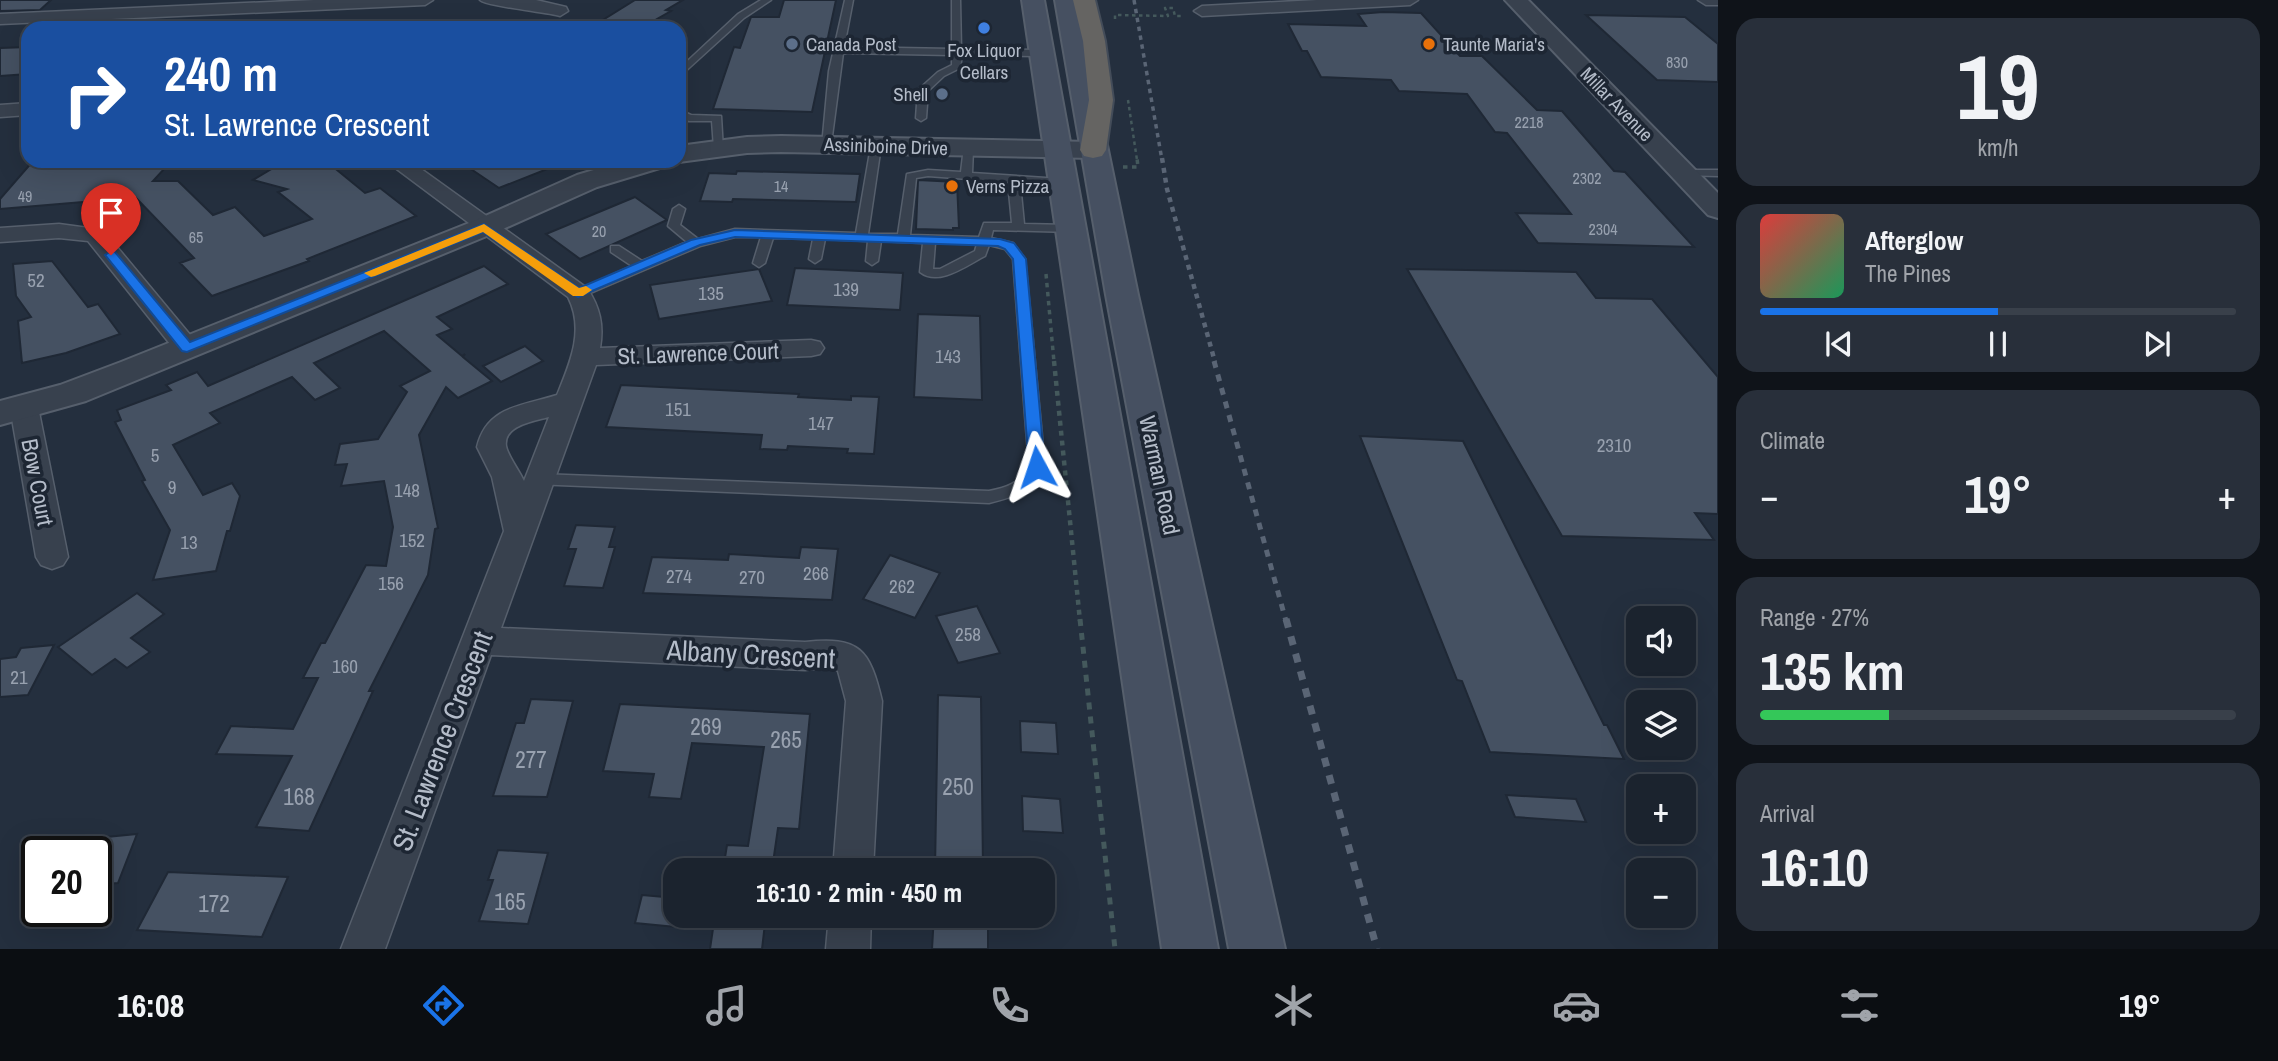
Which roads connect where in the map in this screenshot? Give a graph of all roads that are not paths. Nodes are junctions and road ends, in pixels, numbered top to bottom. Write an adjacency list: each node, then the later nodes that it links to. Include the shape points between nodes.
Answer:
1 (425, 0): 16 (street)
2 (488, 0): 17 (street, via 567,7)
3 (767, 0): 21 (lane, via 741,16)
4 (849, 0): 18 (lane)
5 (956, 0): 19 (lane)
6 (1033, 0): 20 (main road, Warman Road)
7 (1066, 0): 30 (main road, Warman Road)
8 (1084, 0): 30 (highway, via 1101,100)
9 (1410, 0): 13 (street)
10 (1516, 0): 34 (street, Millar Avenue)
11 (1706, 0): 12 (street)
12 (1718, 0)
13 (1344, 2): 14 (street)
14 (1295, 4): 15 (street)
15 (1201, 6)
16 (0, 19)
17 (545, 21)
18 (838, 50): 19 (lane); 26 (lane)
19 (956, 53): 20 (lane); 25 (lane, via 957,66 923,90)
20 (1040, 53): 30 (main road, Warman Road)
21 (686, 67)
22 (21, 110): 23 (street)
23 (0, 111)
24 (686, 116): 28 (lane, via 717,118)
25 (921, 118)
26 (826, 144): 27 (street, Assiniboine Drive); 28 (street, Assiniboine Drive)
27 (876, 146): 31 (street, Assiniboine Drive); 45 (lane)
28 (719, 148): 29 (street, Assiniboine Drive)
29 (686, 154)
30 (1070, 161): 31 (street, Assiniboine Drive); 36 (lane); 41 (main road, Warman Road); 70 (main road, Warman Road)
31 (967, 162): 36 (lane); 46 (lane, via 911,176)
32 (405, 168): 39 (street)
33 (630, 168): 39 (street, via 587,181)
34 (1683, 173): 35 (lane); 38 (street, Millar Avenue)
35 (1718, 173)
36 (1014, 180): 40 (lane)
37 (680, 209): 49 (lane, via 674,226)
38 (1718, 209)
39 (484, 227): 55 (street); 56 (street)
40 (1018, 227): 41 (lane); 48 (lane, via 988,226)
41 (1056, 228): 69 (main road, Warman Road, via 1152,703)
42 (768, 233): 44 (lane); 49 (lane, via 718,235); 53 (lane)
43 (0, 235): 56 (street, via 59,231 95,235)
44 (820, 235): 45 (lane); 51 (lane)
45 (868, 237): 46 (lane); 52 (lane)
46 (904, 238): 47 (lane)
47 (929, 239): 48 (lane); 48 (lane, via 926,272 942,273 981,253)
48 (984, 241): 61 (lane, via 1009,246 1019,259 1037,467 1022,486 989,497)
49 (696, 243): 54 (lane)
50 (615, 249): 54 (lane)
51 (815, 259)
52 (872, 261)
53 (759, 263)
54 (643, 267): 55 (lane)
55 (578, 293): 58 (street, St. Lawrence Crescent, via 590,315)
56 (187, 348): 60 (street, via 73,393)
57 (810, 348): 58 (street, St. Lawrence Court)
58 (584, 357): 59 (street, St. Lawrence Crescent)
59 (569, 401): 61 (street, St. Lawrence Crescent); 62 (street, St. Lawrence Crescent, via 504,421 494,434 491,447 514,491)
60 (12, 410): 63 (street, Bow Court)
61 (540, 480): 62 (street, St. Lawrence Crescent)
62 (520, 532): 64 (street, St. Lawrence Crescent)
63 (52, 557)
64 (481, 641): 65 (street, Albany Crescent, via 805,656 835,653 851,661 864,701); 67 (street, St. Lawrence Crescent)
65 (854, 858)
66 (849, 928): 68 (street)
67 (363, 949)
68 (848, 949)
69 (1190, 949)
70 (1257, 949)

